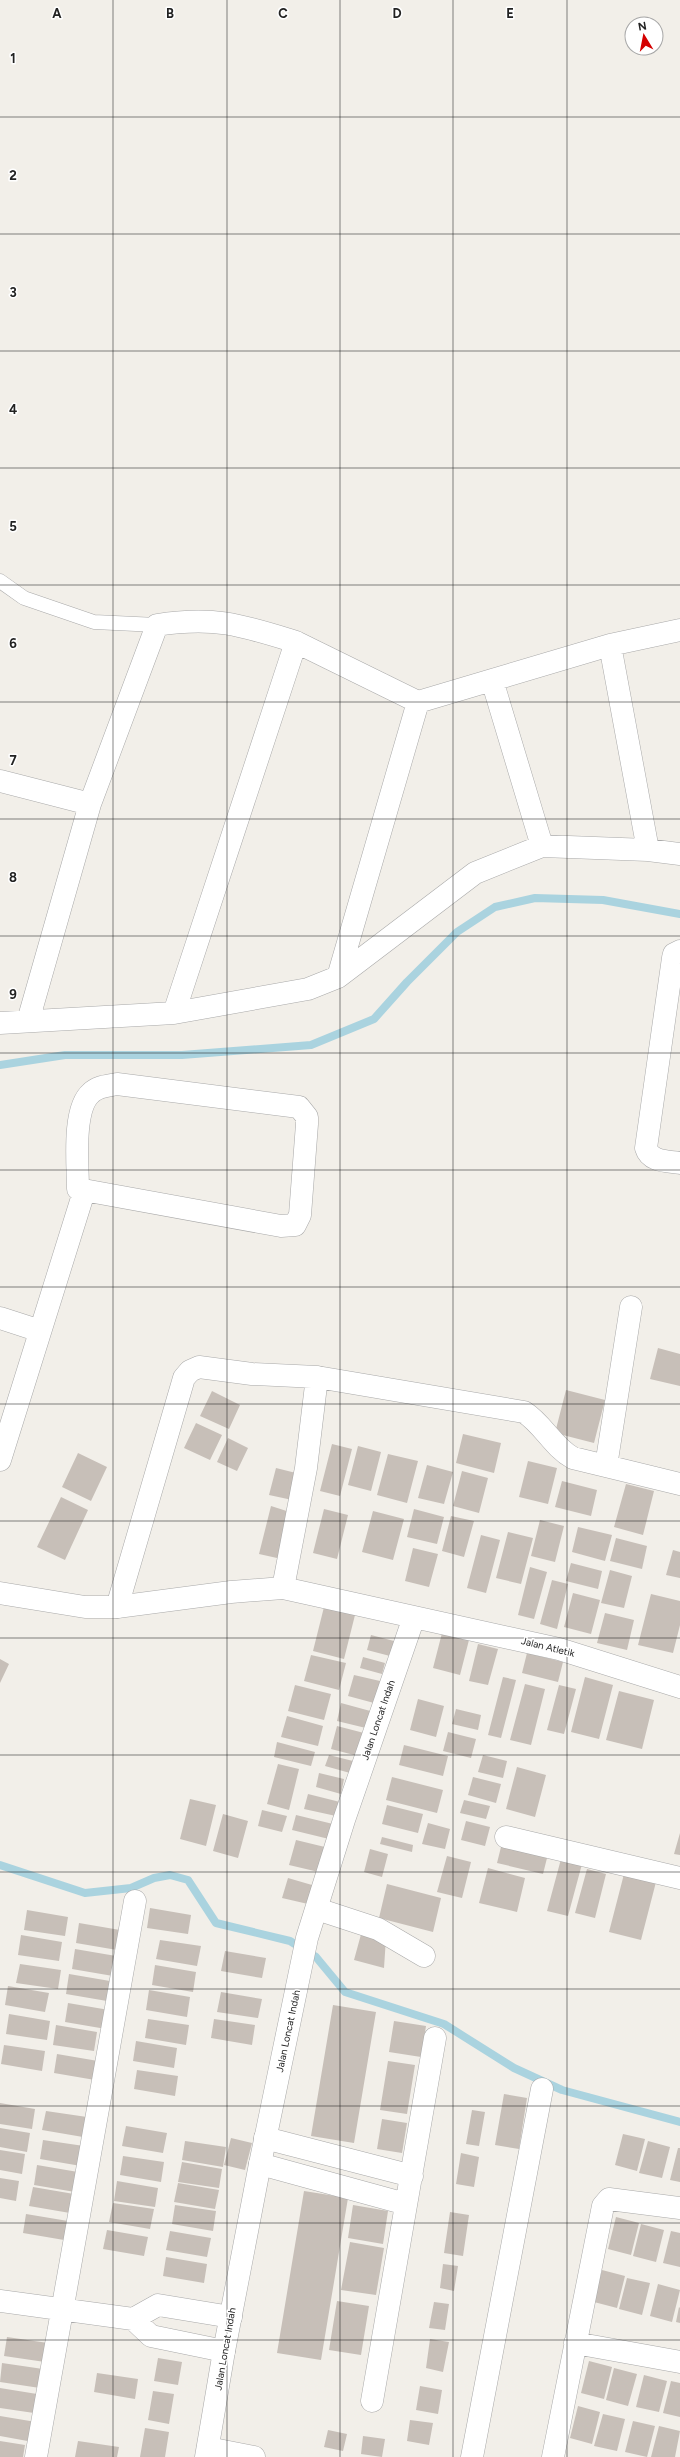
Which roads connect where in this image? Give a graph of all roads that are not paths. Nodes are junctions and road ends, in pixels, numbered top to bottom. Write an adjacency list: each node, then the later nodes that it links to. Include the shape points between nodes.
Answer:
1 (0, 581): 2 (lane, via 24,598 94,622)
2 (157, 625): 4 (street, via 198,621 222,622 241,625); 9 (street)
3 (680, 630): 5 (street)
4 (296, 642): 7 (street); 15 (street)
5 (610, 645): 6 (street); 11 (street)
6 (492, 680): 7 (street); 10 (street)
7 (418, 702): 14 (street)
8 (0, 781): 9 (street)
9 (90, 804): 16 (street)
10 (542, 846): 11 (street); 14 (street, via 475,874)
11 (648, 850): 12 (street)
12 (680, 854)
13 (680, 951): 18 (street, via 674,954 673,958 646,1148 647,1153 653,1158)
14 (338, 977): 15 (street, via 308,989)
15 (174, 1013): 16 (street)
16 (28, 1021): 17 (street)
17 (0, 1023)
18 (680, 1163)
19 (83, 1190): 19 (street, via 281,1226 296,1225 300,1215 307,1117 299,1107 117,1084 101,1087 85,1099 78,1118); 22 (street); 25 (street)
20 (631, 1307): 26 (street)
21 (0, 1318): 22 (street)
22 (34, 1329): 24 (street)
23 (317, 1377): 26 (street, via 524,1412 532,1416 564,1453 573,1458); 28 (street, via 306,1468); 30 (street, via 252,1374 199,1367 190,1371 184,1378 169,1426)
24 (0, 1435)
25 (0, 1460)
26 (606, 1466): 27 (street)
27 (680, 1484)
28 (283, 1588): 30 (street, Jalan Atletik); 31 (street, Jalan Atletik)
29 (0, 1593): 30 (street, Jalan Atletik, via 86,1607)
30 (117, 1607)
31 (414, 1617): 32 (street, Jalan Atletik, via 559,1648); 36 (street, Jalan Loncat Indah, via 344,1820)
32 (680, 1687)
33 (506, 1837): 34 (street)
34 (680, 1878)
35 (135, 1901): 46 (street)
36 (317, 1909): 37 (street, via 378,1929); 40 (street, Jalan Loncat Indah, via 305,1948)
37 (424, 1956)
38 (435, 2038): 42 (street)
39 (542, 2089): 56 (street)
40 (265, 2138): 41 (street, Jalan Loncat Indah); 42 (street)
41 (260, 2164): 43 (street); 47 (street, Jalan Loncat Indah)
42 (412, 2176): 43 (street)
43 (406, 2204): 52 (street)
44 (680, 2208): 49 (street, via 609,2199 603,2206)
45 (0, 2301): 46 (street)
46 (62, 2310): 48 (street); 54 (street)
47 (230, 2317): 48 (street, via 158,2305); 50 (street, Jalan Loncat Indah)
48 (133, 2319): 50 (street, via 151,2336)
49 (575, 2343): 51 (street); 57 (street)
50 (224, 2351): 53 (street, Jalan Loncat Indah)
51 (680, 2362)
52 (372, 2401)
53 (207, 2452): 55 (street)
54 (36, 2457)
55 (254, 2457)
56 (472, 2457)
57 (553, 2457)

